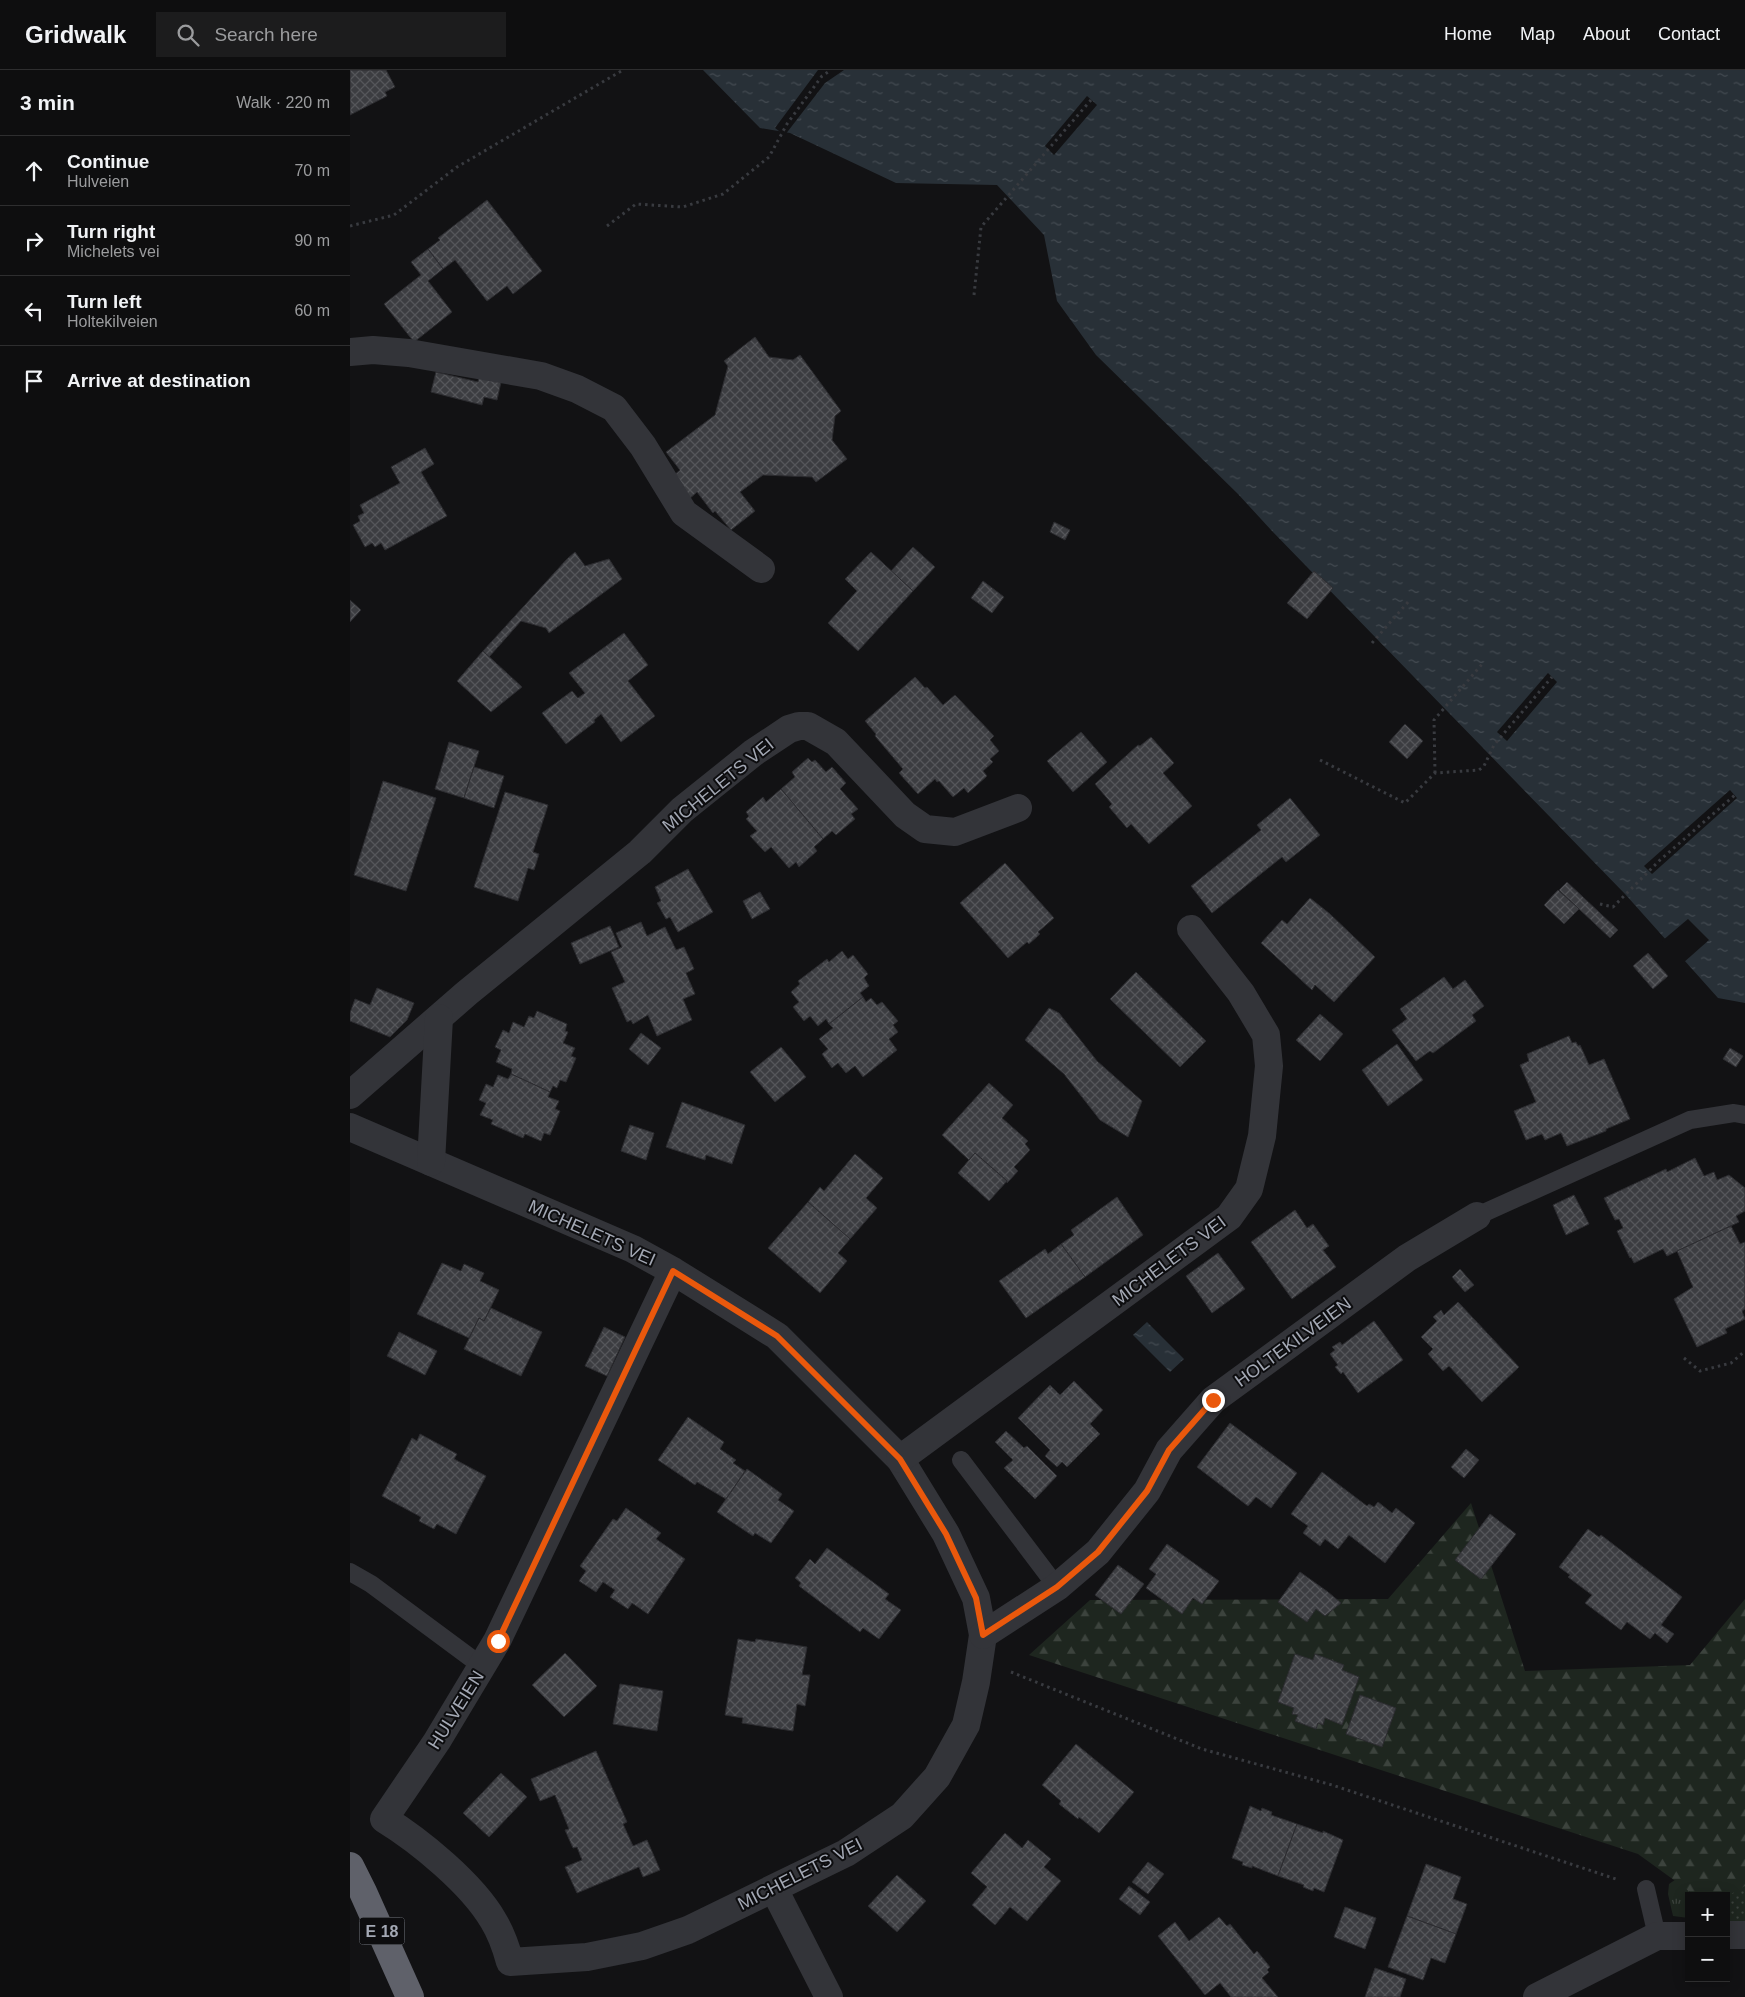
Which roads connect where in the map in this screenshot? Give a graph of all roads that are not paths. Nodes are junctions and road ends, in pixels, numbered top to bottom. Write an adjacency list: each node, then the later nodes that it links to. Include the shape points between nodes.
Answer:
1 (350, 352): 2 (street, via 409,353 541,376 577,389 614,408 643,446 684,513)
2 (762, 569)
3 (1018, 808): 5 (street, MICHELETS VEI, via 955,832 925,829 905,815 836,742 808,726 789,729 753,753 682,810 640,852)
4 (1191, 930): 12 (street, MICHELETS VEI, via 1241,993 1266,1035 1269,1066 1262,1136 1249,1189 1229,1217)
5 (439, 1018): 6 (street, MICHELETS VEI); 9 (street)
6 (350, 1096)
7 (1745, 1115): 10 (lane, via 1734,1113 1690,1120)
8 (350, 1127): 9 (street, MICHELETS VEI)
9 (431, 1162): 11 (street, MICHELETS VEI, via 633,1249)
10 (1476, 1216): 15 (street, HOLTEKILVEIEN, via 1407,1258 1213,1400 1169,1450 1147,1491 1098,1552)
11 (673, 1271): 12 (street, MICHELETS VEI, via 777,1336); 17 (street, HULVEIEN)
12 (900, 1459): 16 (street, MICHELETS VEI, via 946,1534 976,1598)
13 (961, 1460): 15 (lane)
14 (350, 1572): 17 (lane)
15 (1057, 1587): 16 (street, HOLTEKILVEIEN)
16 (983, 1635): 19 (street, MICHELETS VEI, via 966,1725 937,1777 902,1816 846,1853)
17 (483, 1667): 25 (street, HULVEIEN, via 384,1819 411,1836 473,1894 504,1940)
18 (350, 1866): 26 (highway, E 18)
19 (774, 1889): 25 (street, MICHELETS VEI, via 688,1930 642,1946 587,1957); 27 (street)
20 (1646, 1889): 23 (lane)
21 (1730, 1935): 22 (street)
22 (1745, 1935)
23 (1657, 1936): 24 (street); 28 (street)
24 (1685, 1936)
25 (510, 1962)
26 (410, 1997)
27 (829, 1997)
28 (1537, 1997)

